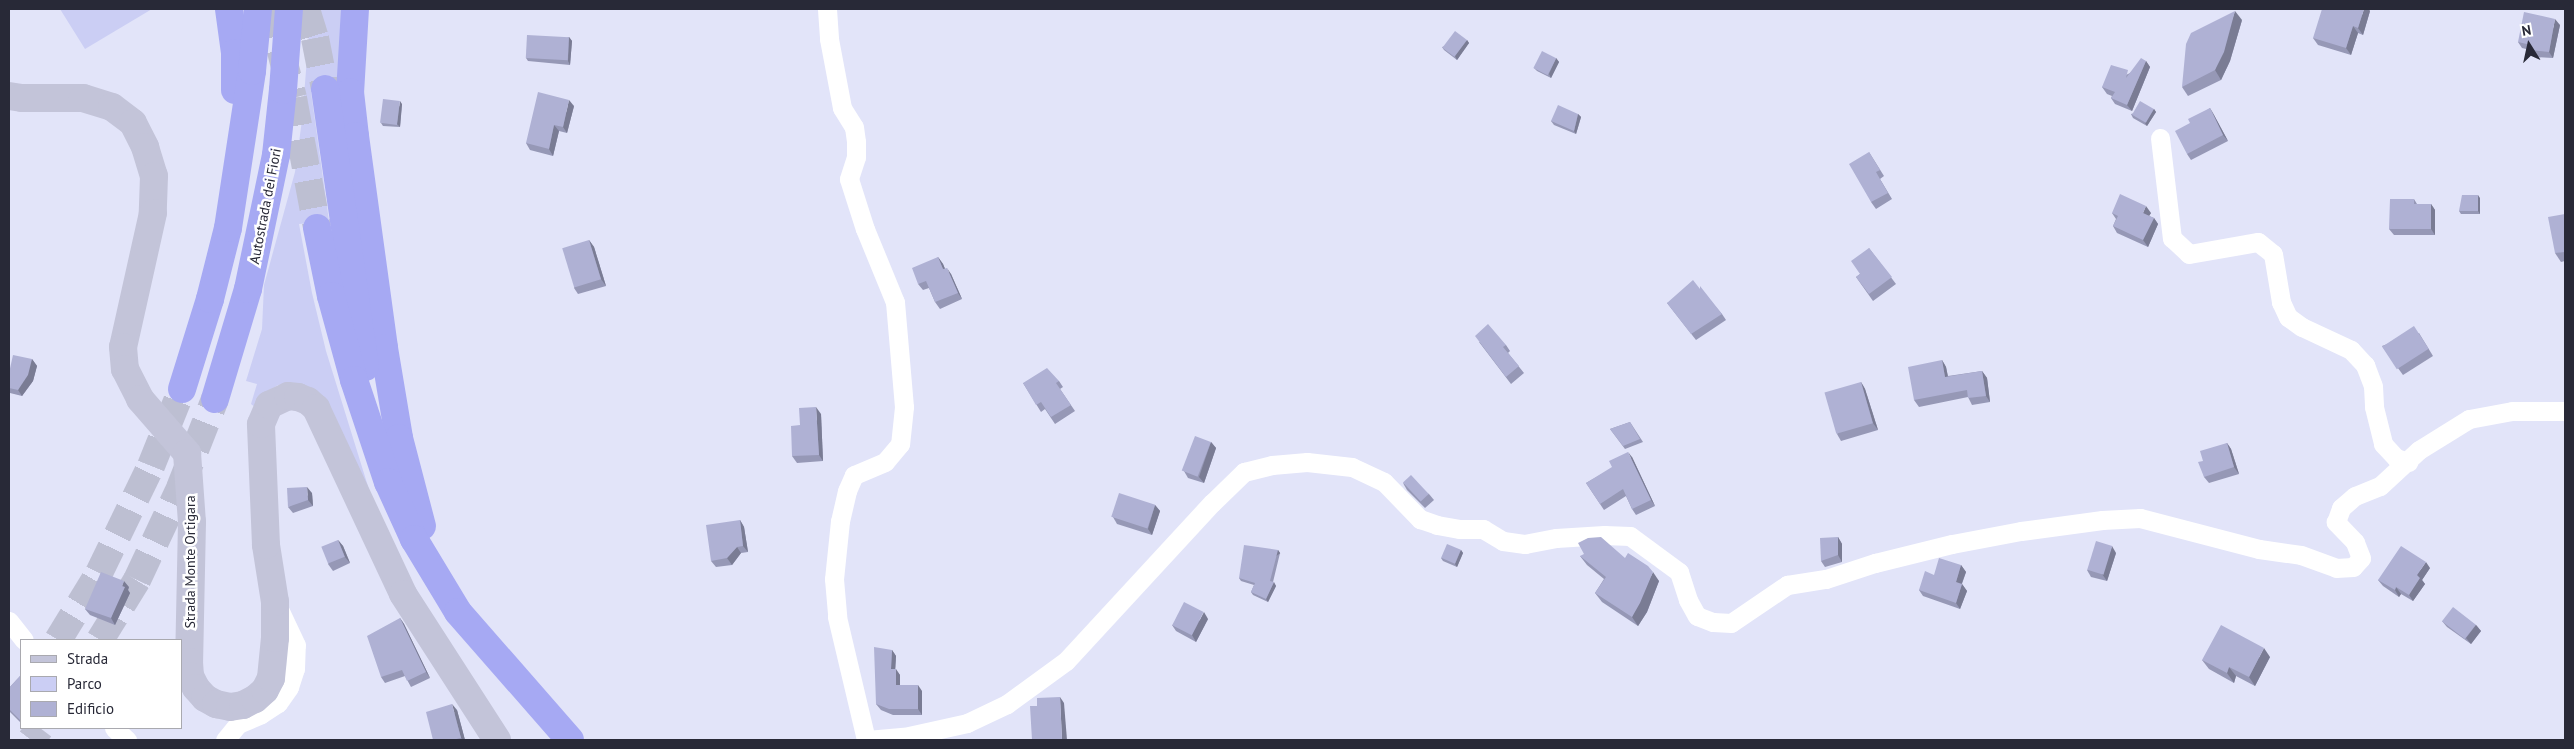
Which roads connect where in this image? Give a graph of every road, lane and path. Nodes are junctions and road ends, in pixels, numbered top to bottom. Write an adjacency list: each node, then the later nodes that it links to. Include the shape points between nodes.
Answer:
1 (229, 9): 9 (highway, via 235,53)
2 (258, 9): 9 (highway)
3 (289, 9): 12 (highway, Autostrada dei Fiori, via 276,155 248,289)
4 (355, 9): 16 (highway, via 350,92 382,338 399,438)
5 (827, 9): 25 (street, via 829,39 842,108 854,127 856,142 856,157 849,179 865,229 896,302 904,408 900,444 885,462 854,475 840,521 834,579 837,617)
6 (325, 89): 14 (highway)
7 (9, 96): 17 (main road, Strada Monte Ortigara, via 83,98 112,107 133,123 145,147 154,176 153,213 123,347 125,369 140,398 187,453 192,522 190,676 205,698 230,707 243,705 265,690 271,678 274,656)
8 (2160, 138): 15 (street, via 2172,238 2189,254 2258,242 2273,254 2281,302 2288,318 2302,328 2351,350 2365,365 2373,386 2382,444 2396,458)
9 (239, 169): 11 (highway, via 210,299)
10 (317, 228): 14 (highway, via 341,339)
11 (182, 389)
12 (215, 399)
13 (2565, 411): 15 (street, via 2512,411 2469,419 2420,450)
14 (379, 452): 16 (highway, via 398,507)
15 (2408, 462): 25 (street, via 2380,486 2355,496 2341,508 2336,522 2355,542 2361,558 2353,567 2336,568 2301,555 2259,549 2140,518 2102,520 1952,544 1826,579 1787,585 1731,623 1697,616 1679,572 1630,536 1556,538 1525,544 1503,541 1483,529 1458,529 1420,519 1384,482 1352,467 1307,462 1272,465 1244,472 1066,661 1007,704 967,722 904,738)
16 (436, 578): 24 (highway, via 458,612)
17 (275, 602): 22 (street, via 296,645 295,670 289,687 278,703 238,724); 23 (main road, Strada Monte Ortigara, via 266,545 261,424 266,409 278,399 288,396 308,401 316,408 404,594)
18 (9, 621): 19 (street)
19 (23, 639)
20 (115, 729): 21 (street)
21 (127, 740)
22 (225, 740)
23 (497, 740)
24 (570, 740)
25 (866, 740)

